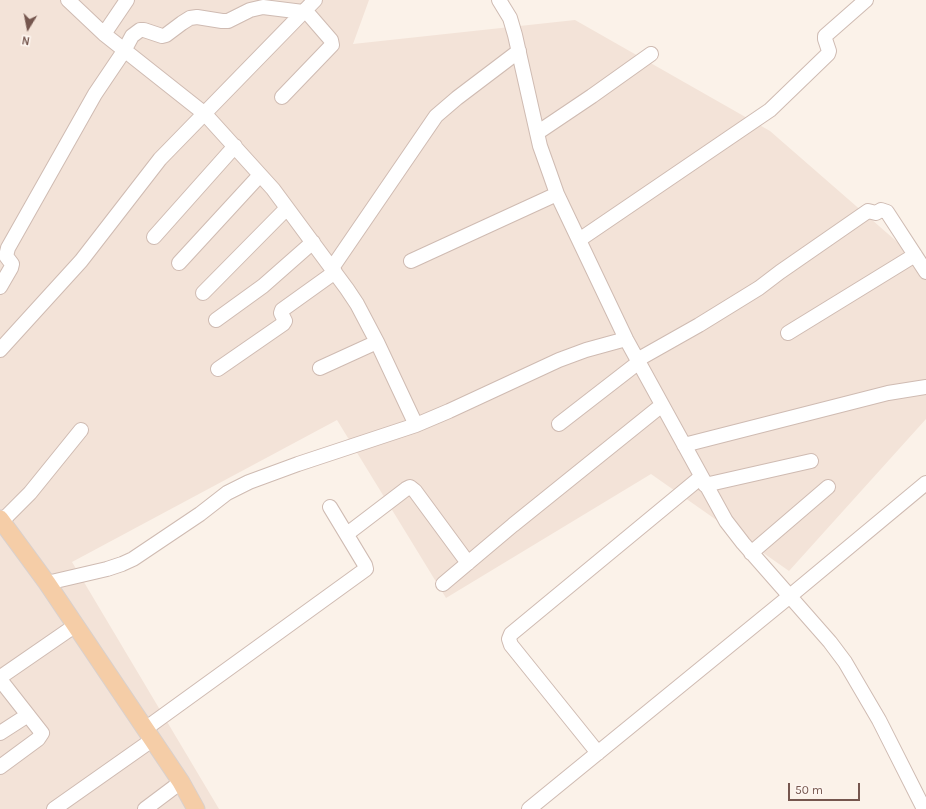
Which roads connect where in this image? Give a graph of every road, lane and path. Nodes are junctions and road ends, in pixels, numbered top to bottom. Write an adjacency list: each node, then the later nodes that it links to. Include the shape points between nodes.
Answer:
1 (68, 0): 7 (street)
2 (127, 0): 7 (street)
3 (315, 0): 6 (street)
4 (499, 0): 9 (street, via 510,18)
5 (866, 0): 19 (street, via 825,36 828,54 770,110)
6 (304, 11): 8 (street, via 263,7 250,10 228,21 190,18 162,36 140,30 132,36); 11 (street, via 331,40 332,45); 12 (street)
7 (104, 34): 8 (street)
8 (124, 51): 12 (street); 26 (street, via 95,94 8,248 6,256 12,264)
9 (519, 51): 13 (street); 24 (street, via 436,116)
10 (651, 54): 13 (street)
11 (282, 97)
12 (204, 114): 14 (street); 32 (street, via 160,159 81,261)
13 (537, 133): 16 (street)
14 (235, 146): 15 (street); 18 (street)
15 (260, 175): 17 (street); 23 (street)
16 (557, 194): 19 (street); 22 (street)
17 (287, 208): 20 (street); 27 (street)
18 (154, 237)
19 (579, 240): 30 (street)
20 (312, 242): 24 (street); 28 (street, via 263,286)
21 (915, 255): 25 (street); 29 (street); 33 (street, via 886,211 867,211 759,288)
22 (411, 261)
23 (179, 263)
24 (334, 270): 31 (street, via 354,299); 35 (street, via 282,310 285,321 283,324)
25 (926, 272)
26 (0, 287)
27 (203, 293)
28 (216, 320)
29 (788, 333)
30 (626, 338): 33 (street); 39 (street, via 559,360)
31 (377, 342): 34 (street); 39 (street)
32 (0, 350)
33 (638, 361): 37 (street); 38 (street)
34 (320, 368)
35 (218, 369)
36 (926, 387): 41 (street, via 888,393)
37 (662, 406): 41 (street); 50 (street)
38 (559, 424)
39 (416, 425): 51 (street, via 249,482 227,494 133,559 107,569)
40 (81, 430): 47 (street, via 30,493)
41 (684, 445): 43 (street)
42 (811, 461): 43 (street)
43 (703, 481): 49 (street, via 726,521); 58 (street, via 511,634 511,644)
44 (926, 483): 53 (street)
45 (828, 487): 49 (street)
46 (330, 507): 48 (street)
47 (1, 520): 51 (main road)
48 (347, 534): 50 (street, via 410,488 416,491); 57 (street, via 366,569)
49 (751, 553): 53 (street)
50 (468, 563): 52 (street)
51 (47, 583): 54 (main road)
52 (443, 584)
53 (790, 596): 58 (street); 65 (street, via 830,642 849,669 876,714)
54 (76, 626): 55 (street, via 2,676 2,682); 57 (main road)
55 (28, 715): 56 (street); 59 (street, via 41,730 41,737)
56 (0, 733)
57 (148, 735): 60 (main road); 61 (street)
58 (598, 753): 64 (street)
59 (0, 767)
60 (181, 782): 62 (street); 63 (main road)
61 (54, 809)
62 (145, 809)
63 (196, 809)
64 (529, 809)
65 (924, 809)

